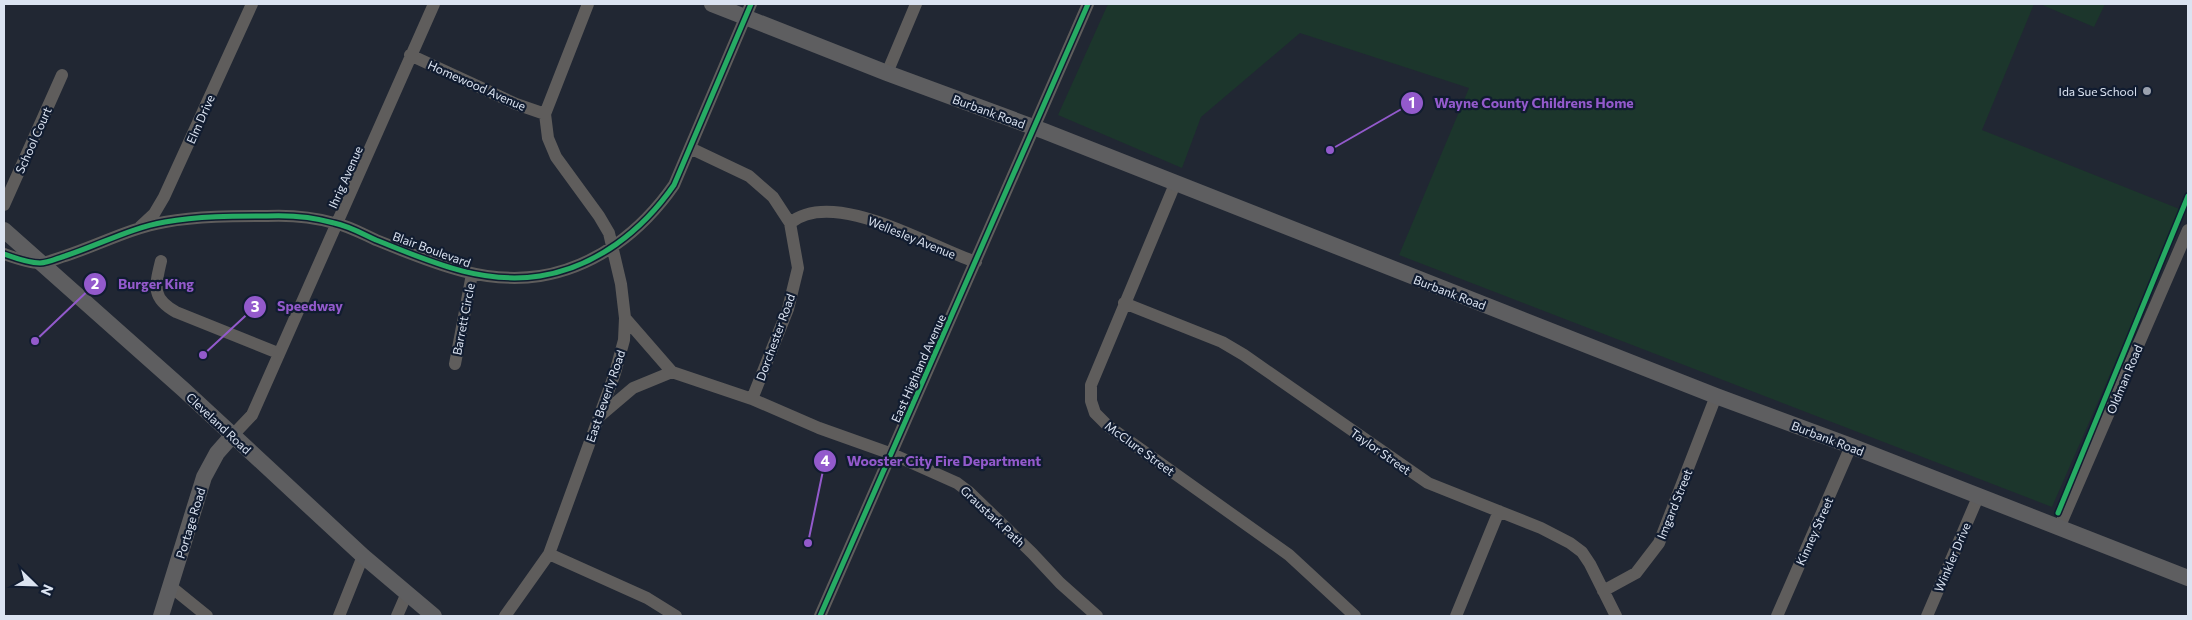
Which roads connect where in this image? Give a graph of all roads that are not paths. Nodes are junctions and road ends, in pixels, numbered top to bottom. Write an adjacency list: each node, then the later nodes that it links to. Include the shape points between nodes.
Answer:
1 (252, 4): 18 (street, Elm Drive, via 164,197 154,214)
2 (434, 4): 8 (street, Ihrig Avenue)
3 (588, 4): 11 (street, East Beverly Road)
4 (712, 4): 7 (main road, Burbank Road)
5 (916, 4): 9 (street)
6 (1088, 4): 12 (street, East Highland Avenue)
7 (748, 10): 9 (main road, Burbank Road); 13 (street, Blair Boulevard)
8 (410, 55): 11 (street, Homewood Avenue); 16 (street, Ihrig Avenue)
9 (887, 73): 12 (main road, Burbank Road)
10 (62, 75): 15 (street, School Court)
11 (545, 114): 21 (street, East Beverly Road, via 548,138 556,157 599,216)
12 (1035, 128): 14 (main road, Burbank Road); 24 (street, East Highland Avenue)
13 (690, 148): 17 (street, Dorchester Road, via 749,176 773,197); 21 (street, Blair Boulevard, via 665,198 636,230)
14 (1175, 184): 27 (street, McClure Street); 32 (main road, Burbank Road)
15 (4, 205)
16 (335, 223): 18 (street, Blair Boulevard, via 270,216 196,218); 26 (street, Blair Boulevard, via 425,260); 29 (street, Ihrig Avenue)
17 (790, 223): 24 (street, Wellesley Avenue, via 812,213 855,214); 33 (street, Dorchester Road, via 798,268 788,309)
18 (140, 227): 25 (street, Blair Boulevard, via 97,246)
19 (4, 230): 25 (main road, Cleveland Road)
20 (2188, 230): 40 (street, Oldman Road)
21 (613, 247): 26 (street, Blair Boulevard, via 574,266 540,276 513,278); 28 (street, East Beverly Road)
22 (4, 254): 25 (street)
23 (161, 262): 29 (street, via 156,288 160,301 176,312)
24 (976, 262): 37 (street, East Highland Avenue)
25 (41, 263): 35 (main road, Cleveland Road)
26 (472, 274): 30 (street, Barrett Circle)
27 (1124, 303): 39 (street, Taylor Street, via 1222,342 1428,483); 56 (street, McClure Street, via 1090,385 1095,413 1120,436 1289,554)
28 (625, 318): 31 (street); 34 (street, East Beverly Road, via 622,348)
29 (278, 353): 35 (street, Ihrig Avenue, via 252,415)
30 (455, 364)
31 (672, 372): 33 (street, Graustark Path); 34 (street, via 632,388)
32 (1716, 396): 36 (main road, Burbank Road); 45 (street, Imgard Street, via 1659,543 1636,573)
33 (752, 399): 37 (street, Graustark Path)
34 (598, 418): 41 (street, East Beverly Road)
35 (232, 436): 42 (main road, Cleveland Road); 44 (main road, Portage Road, via 217,453 204,477)
36 (1851, 446): 38 (main road, Burbank Road); 59 (street, Kinney Street)
37 (892, 454): 54 (street, East Highland Avenue); 55 (street, Graustark Path, via 969,492)
38 (1978, 497): 40 (main road, Burbank Road); 60 (street, Winkler Drive)
39 (1499, 511): 45 (street, Taylor Street, via 1541,528 1582,552); 57 (street)
40 (2059, 528): 43 (main road, Burbank Road)
41 (549, 554): 52 (street, East Beverly Road); 53 (street, via 647,598)
42 (363, 556): 46 (main road, Cleveland Road); 49 (street)
43 (2188, 578)
44 (170, 586): 47 (main road, Portage Road); 48 (street)
45 (1604, 591): 58 (street, Taylor Street)
46 (407, 593): 50 (street); 51 (main road, Cleveland Road)
47 (161, 616)
48 (207, 616)
49 (339, 616)
50 (396, 616)
51 (434, 616)
52 (505, 616)
53 (676, 616)
54 (820, 616)
55 (1097, 616)
56 (1355, 616)
57 (1456, 616)
58 (1616, 616)
59 (1778, 616)
60 (1926, 616)

